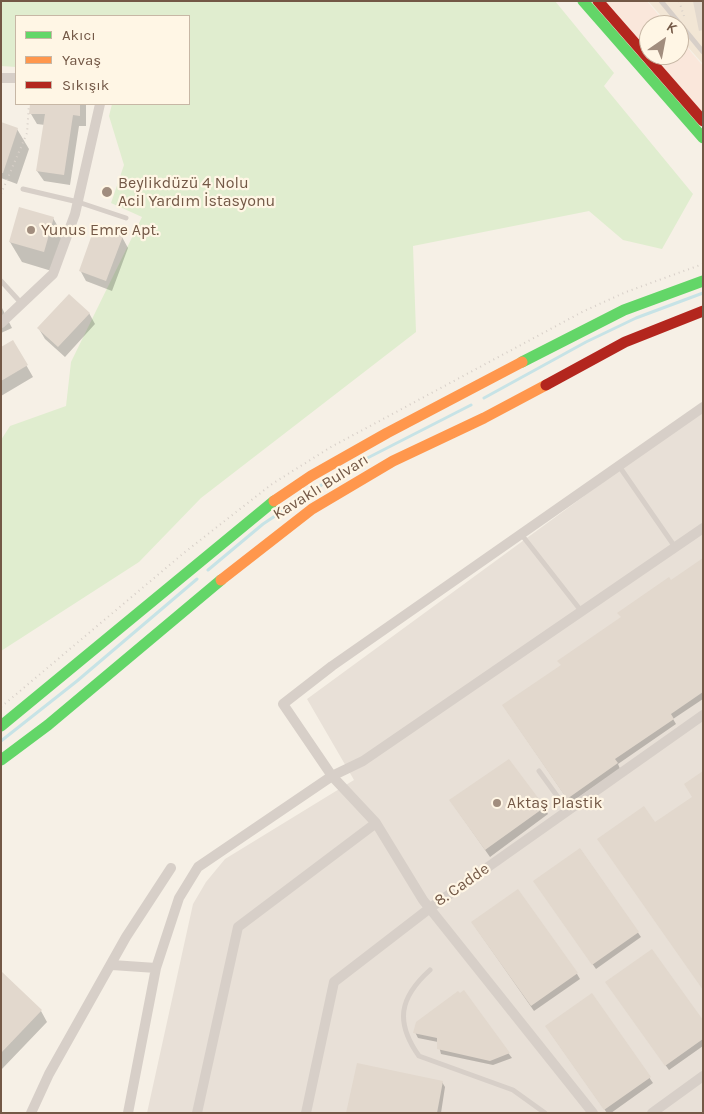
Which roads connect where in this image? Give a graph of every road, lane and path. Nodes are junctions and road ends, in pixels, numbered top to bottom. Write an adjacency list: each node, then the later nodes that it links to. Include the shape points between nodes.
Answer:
1 (584, 1): 12 (main road)
2 (598, 1): 11 (main road)
3 (661, 1): 6 (lane)
4 (679, 1): 5 (path)
5 (683, 15)
6 (703, 52)
7 (1, 78): 8 (street)
8 (15, 78)
9 (29, 105): 14 (path, via 27,133)
10 (100, 105): 15 (street)
11 (703, 121)
12 (703, 138)
13 (22, 189): 15 (lane)
14 (1, 194)
15 (78, 202): 16 (lane); 19 (street, via 53,274)
16 (126, 218)
17 (703, 281): 29 (main road, Kavaklı Bulvarı, via 624,310 311,476 238,529)
18 (1, 282): 19 (lane)
19 (22, 304): 21 (street)
20 (703, 311): 30 (main road, Kavaklı Bulvarı, via 624,342 484,418 393,461 312,509 248,557 48,725)
21 (1, 323)
22 (702, 410): 23 (street)
23 (618, 465): 25 (street); 26 (lane)
24 (703, 528): 26 (street)
25 (521, 534): 27 (lane); 32 (street, via 283,704)
26 (675, 547): 27 (street)
27 (582, 612): 32 (street, via 364,761)
28 (703, 715): 33 (street, 8. Cadde)
29 (1, 726)
30 (1, 760)
31 (539, 771): 33 (lane)
32 (332, 776): 34 (street); 38 (street, via 198,866 179,898)
33 (568, 811): 36 (street, 8. Cadde)
34 (376, 822): 36 (street); 43 (street, via 238,927)
35 (171, 868): 37 (street)
36 (430, 908): 44 (street, 8. Cadde, via 334,982); 46 (street)
37 (112, 965): 38 (street); 41 (street, via 48,1074)
38 (156, 968): 42 (street)
39 (430, 970): 45 (lane, via 411,991 402,1019 419,1056 513,1090)
40 (703, 1076): 47 (street)
41 (31, 1113)
42 (128, 1113)
43 (197, 1113)
44 (306, 1113)
45 (545, 1113)
46 (593, 1113)
47 (652, 1113)

